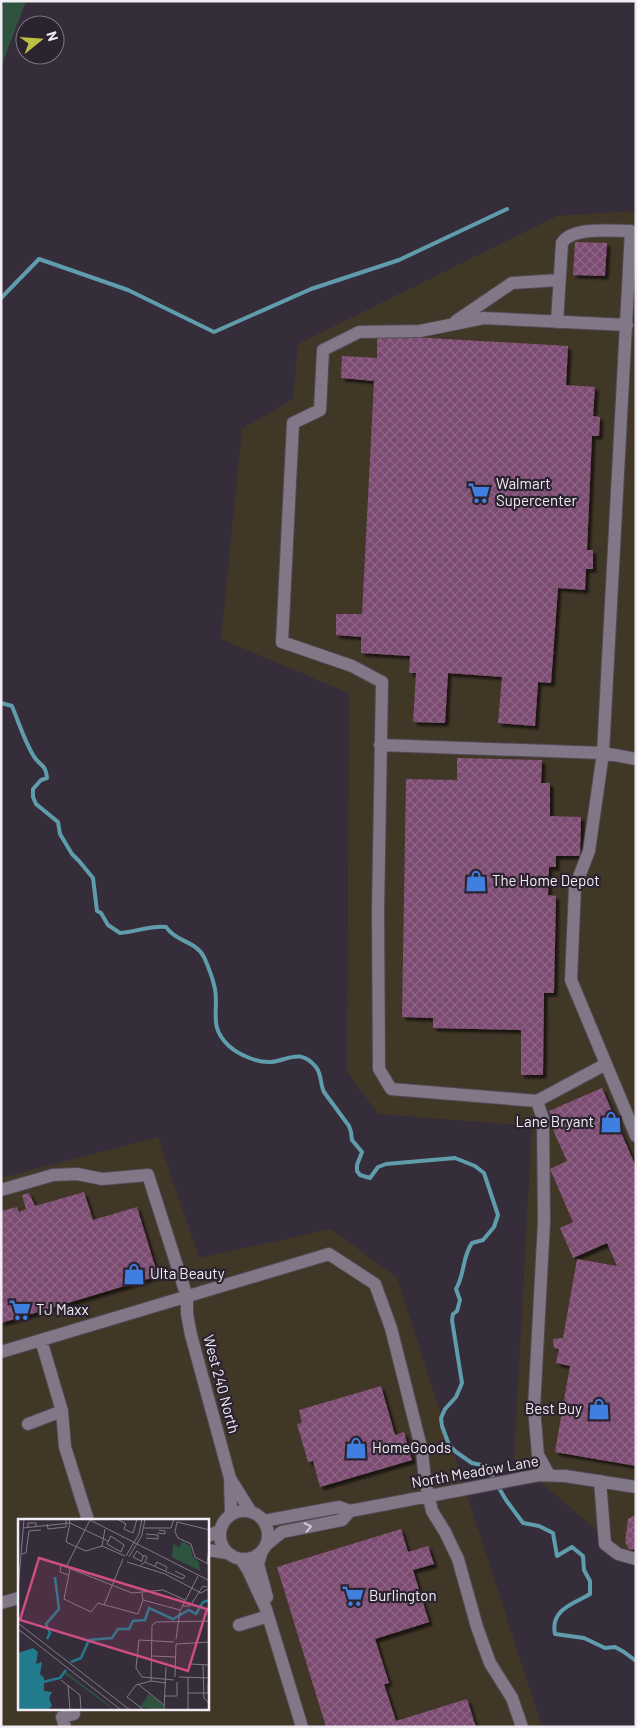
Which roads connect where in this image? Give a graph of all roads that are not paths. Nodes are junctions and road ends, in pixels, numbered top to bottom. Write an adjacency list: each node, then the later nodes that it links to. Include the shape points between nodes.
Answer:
1 (633, 276): 2 (street, via 631,231 579,232 565,238 562,243); 5 (street)
2 (559, 280): 3 (street); 4 (street, via 512,283)
3 (557, 322): 4 (street, via 484,318); 5 (street)
4 (454, 323): 6 (street, via 420,332 359,332 323,350 320,410 293,423 282,642 352,666 382,682)
5 (627, 325): 7 (street)
6 (380, 745): 7 (street); 10 (street, via 379,1069 391,1089)
7 (604, 753): 8 (street); 9 (street, via 589,851 575,887 572,980)
8 (636, 759)
9 (606, 1064): 10 (street); 11 (street)
10 (537, 1101): 18 (street, via 543,1120 544,1222 534,1408 538,1455)
11 (636, 1136)
12 (1, 1190): 13 (street, West 240 North, via 54,1175 76,1174 102,1179 148,1175)
13 (188, 1297): 14 (street); 19 (street, West 240 North, via 191,1335); 22 (street, via 329,1254 375,1284 391,1328 422,1451)
14 (41, 1340): 15 (street); 16 (street)
15 (1, 1352)
16 (62, 1411): 17 (street); 26 (street, via 65,1447)
17 (28, 1424)
18 (544, 1475): 20 (street, North Meadow Lane); 22 (street, North Meadow Lane)
19 (230, 1478): 24 (street, West 240 North); 25 (street, West 240 North)
20 (600, 1481): 21 (street, North Meadow Lane); 33 (street, via 605,1544 618,1554)
21 (636, 1487)
22 (428, 1496): 23 (street, North Meadow Lane); 41 (street, via 458,1559 490,1663 512,1698)
23 (350, 1511): 27 (street, North Meadow Lane, via 338,1507); 29 (street, North Meadow Lane, one-way to 23, via 282,1532 342,1520)
24 (251, 1512): 25 (street); 27 (street)
25 (231, 1514): 28 (street)
26 (88, 1519)
27 (264, 1521): 29 (street, via 268,1537)
28 (213, 1533): 31 (street)
29 (264, 1548): 32 (street, via 252,1558); 36 (street, via 258,1564 267,1598)
30 (209, 1550): 31 (street)
31 (227, 1553): 32 (street)
32 (241, 1559): 36 (street)
33 (636, 1559)
34 (18, 1598): 35 (street)
35 (1, 1604)
36 (267, 1613): 37 (street); 40 (street)
37 (239, 1625)
38 (74, 1714): 39 (street, via 62,1717)
39 (65, 1727)
40 (302, 1727)
41 (522, 1727)

